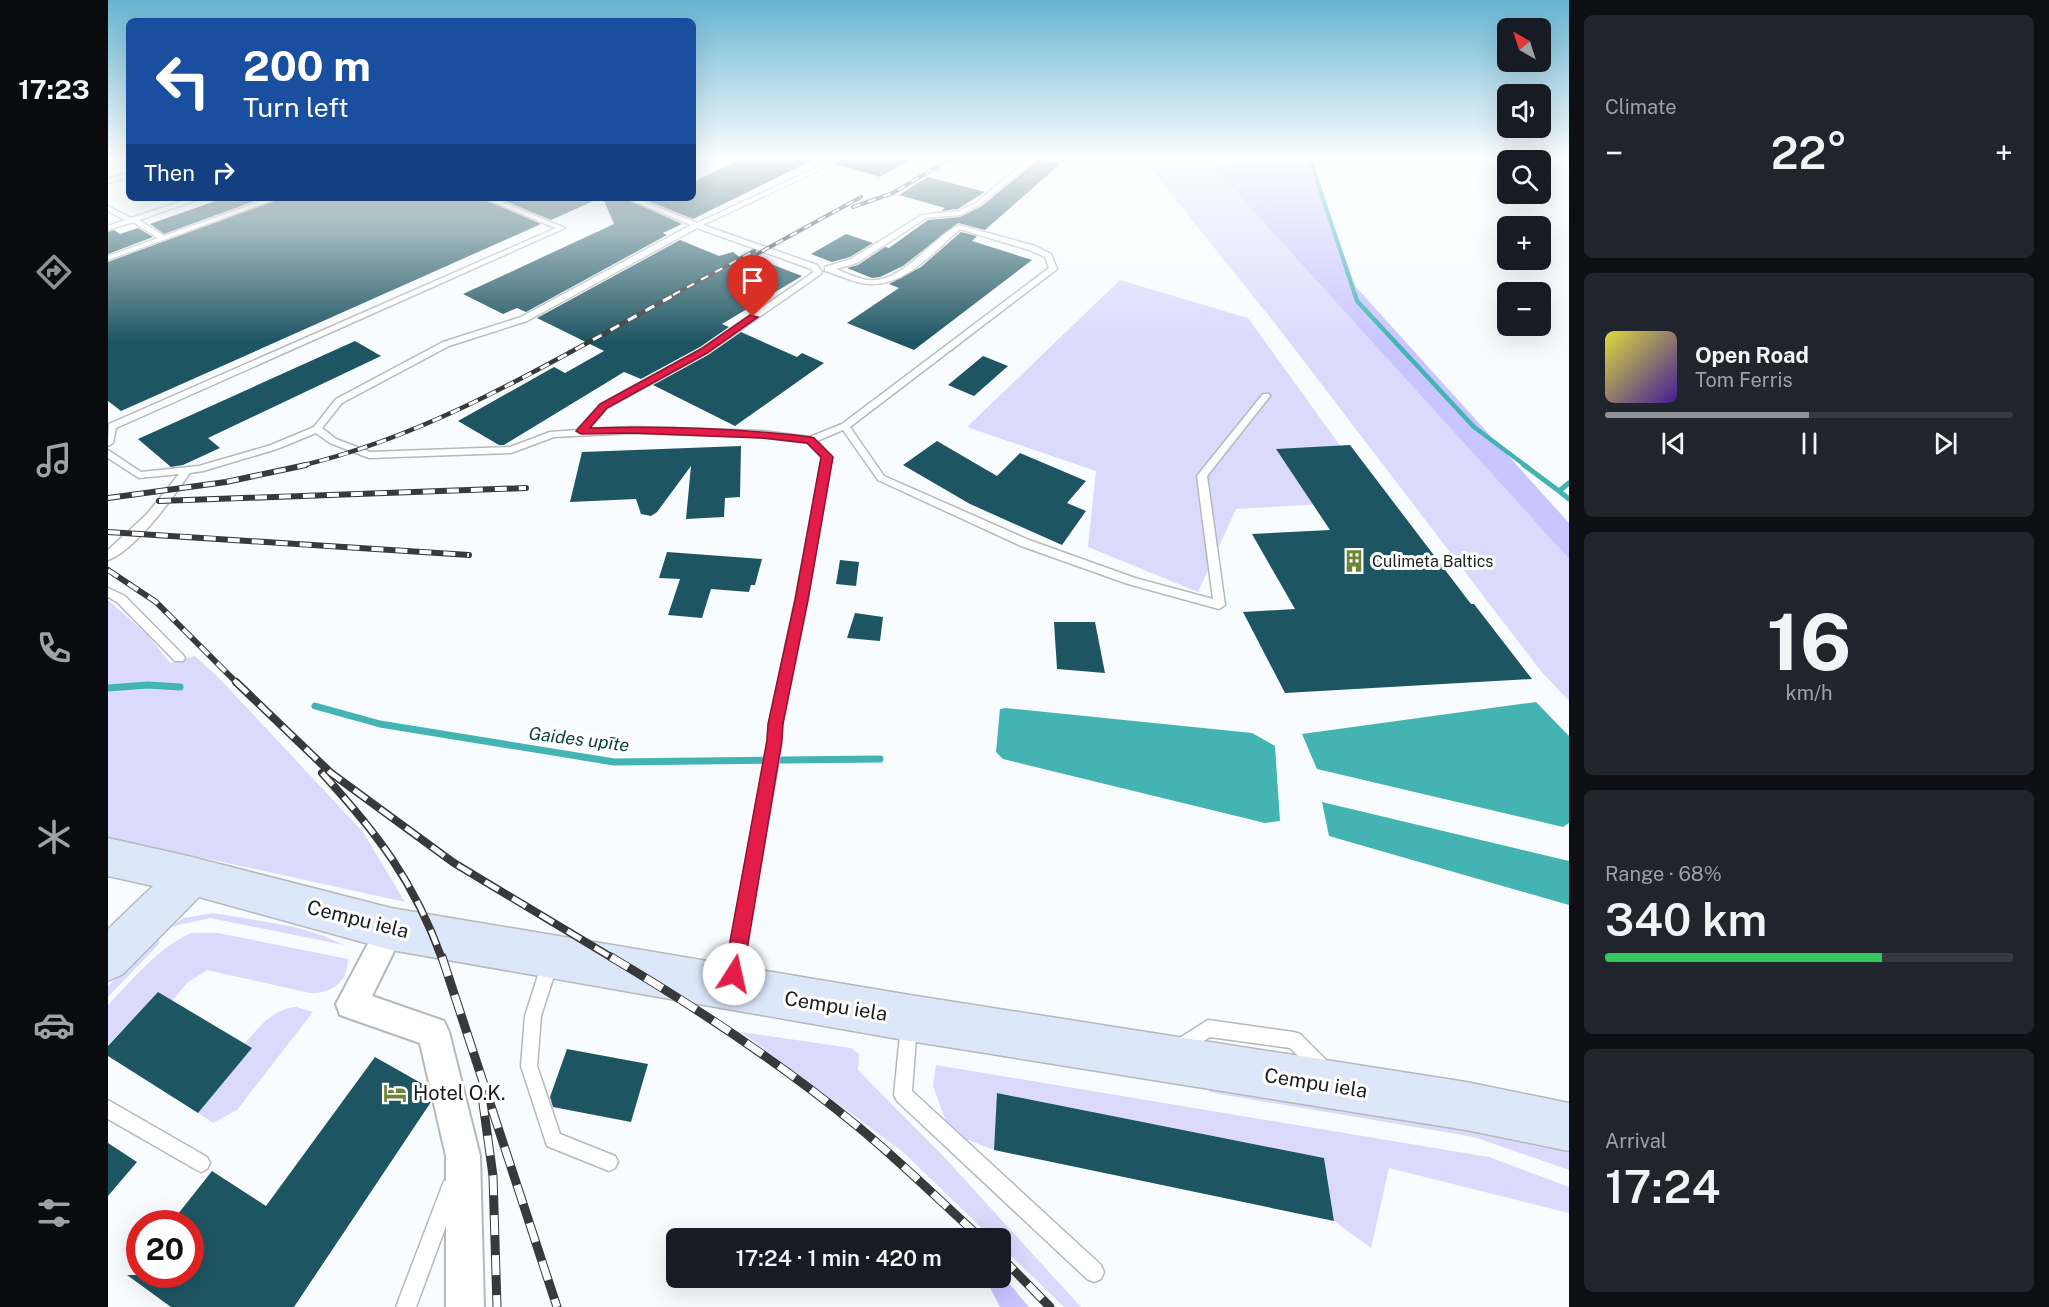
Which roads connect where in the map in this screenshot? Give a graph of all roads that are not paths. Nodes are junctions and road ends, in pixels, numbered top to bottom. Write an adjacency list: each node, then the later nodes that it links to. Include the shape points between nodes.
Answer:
1 (132, 220): 8 (lane); 9 (lane)
2 (214, 220): 9 (lane)
3 (542, 220): 14 (lane, via 562,228)
4 (684, 220): 7 (lane)
5 (708, 220): 7 (lane)
6 (918, 220): 11 (lane, via 854,261)
7 (697, 225): 12 (lane, via 814,267); 16 (lane, via 524,319 446,344 339,401)
8 (108, 228)
9 (163, 238): 10 (lane)
10 (108, 258)
11 (828, 269): 12 (lane); 15 (lane, via 869,283 885,282 919,261 959,227 1032,248 1048,256 1053,269)
12 (818, 272): 17 (lane, via 704,351 604,406)
13 (1266, 396): 15 (lane, via 1202,476 1219,605 1132,581 1025,543 881,478)
14 (109, 425): 19 (lane)
15 (845, 426): 18 (lane)
16 (317, 429): 17 (lane, via 333,441 369,455 511,450 553,434); 21 (lane, via 274,447)
17 (581, 431): 18 (lane, via 761,434)
18 (811, 440): 30 (lane, via 827,457 775,724)
19 (108, 443)
20 (108, 453): 21 (lane, via 139,475)
21 (186, 471): 22 (lane, via 141,527)
22 (108, 556)
23 (108, 592): 24 (lane, via 121,599)
24 (179, 658)
25 (108, 857): 26 (main road, Cempu iela)
26 (192, 876): 27 (main road, Cempu iela); 29 (main road)
27 (391, 930): 28 (main road, Cempu iela); 34 (street, via 351,1004 433,1032)
28 (553, 956): 30 (main road, Cempu iela); 35 (lane, via 532,1016 529,1066 553,1140)
29 (108, 959)
30 (731, 988): 31 (main road, Cempu iela)
31 (909, 1018): 33 (main road, Cempu iela, via 1466,1106); 37 (lane, via 903,1095)
32 (108, 1109): 36 (lane)
33 (1569, 1127)
34 (463, 1156): 38 (lane); 39 (street)
35 (609, 1162)
36 (201, 1163)
37 (1094, 1272)
38 (406, 1307)
39 (465, 1307)

